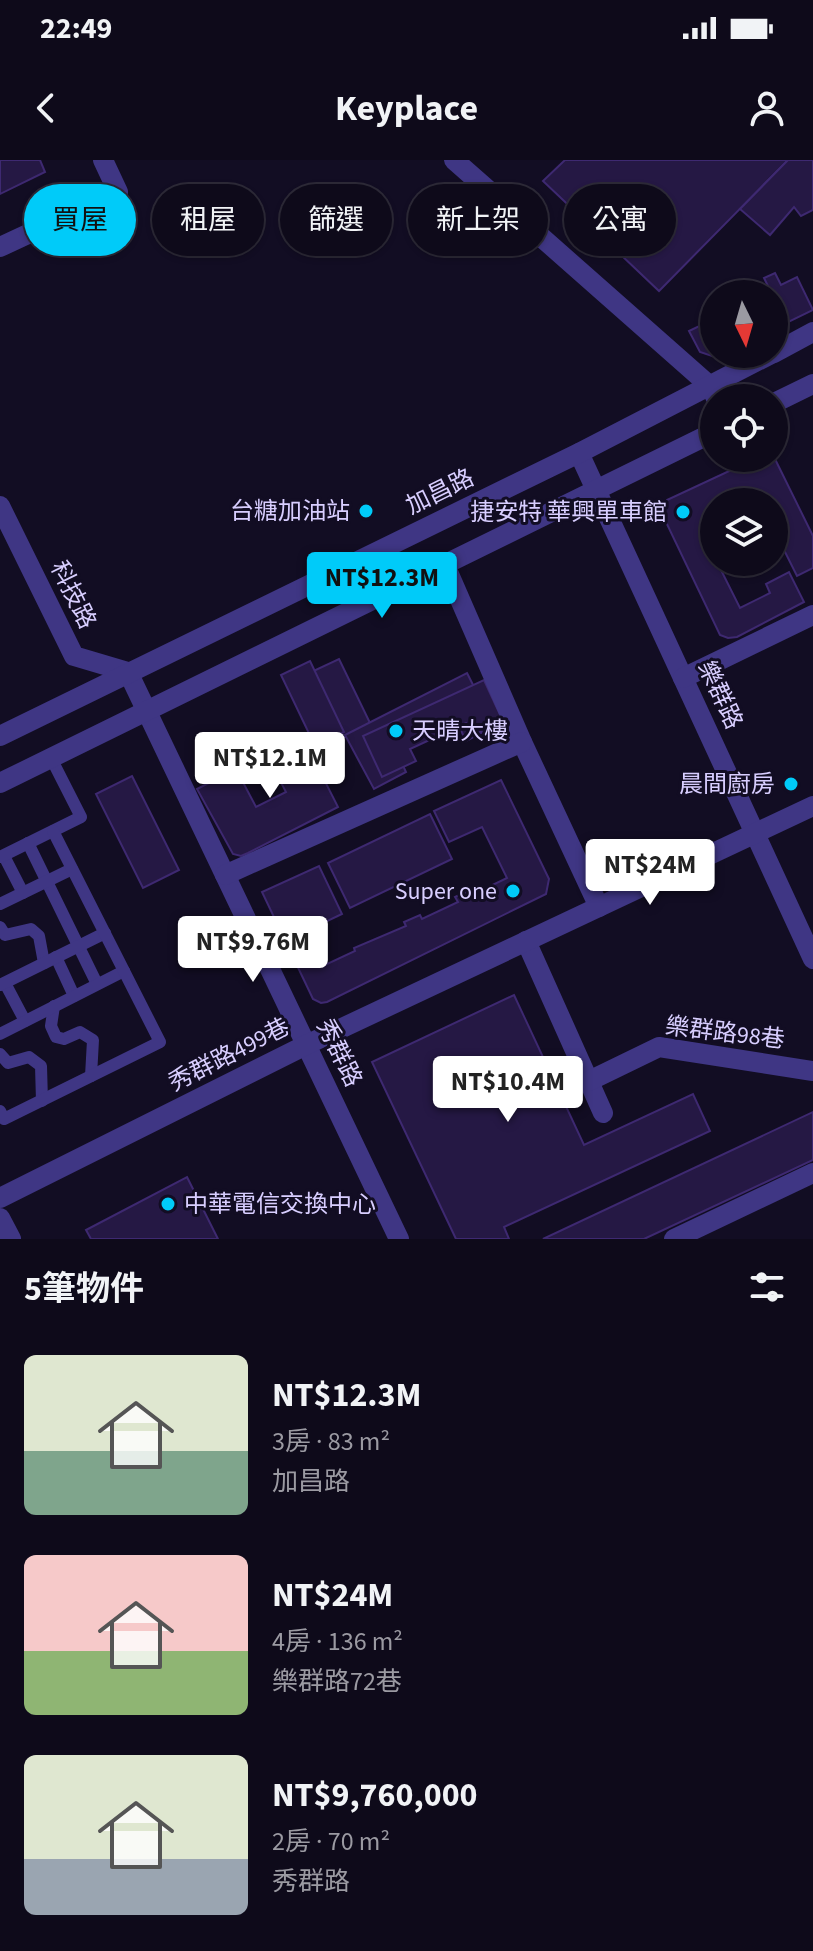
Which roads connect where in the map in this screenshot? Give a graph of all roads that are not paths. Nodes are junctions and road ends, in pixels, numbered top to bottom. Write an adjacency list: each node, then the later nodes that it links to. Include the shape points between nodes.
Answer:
1 (103, 160): 3 (street, via 118,192)
2 (454, 160): 7 (street)
3 (0, 247)
4 (813, 332): 5 (street, 加昌路)
5 (788, 345)
6 (750, 368): 8 (street, 加昌路)
7 (704, 384)
8 (725, 384)
9 (813, 384): 10 (street)
10 (788, 396)
11 (700, 398): 13 (street, 加昌路)
12 (700, 439): 14 (street)
13 (579, 453): 14 (street, 樂群路); 18 (street, 加昌路)
14 (597, 490): 16 (street); 19 (street, 樂群路)
15 (0, 506): 18 (street, 科技路, via 74,656)
16 (445, 565): 20 (street); 22 (street)
17 (813, 615): 19 (street)
18 (128, 672): 20 (street, 秀群路); 21 (street, 加昌路)
19 (683, 678): 27 (street, 樂群路)
20 (147, 710): 23 (street); 31 (street, 秀群路)
21 (0, 736)
22 (522, 742): 31 (street); 35 (street)
23 (51, 758): 24 (street); 26 (lane, via 81,817)
24 (0, 783)
25 (813, 806): 27 (street, 秀群路499巷)
26 (53, 831): 28 (lane); 30 (lane)
27 (755, 834): 35 (street, 秀群路499巷); 37 (street, 樂群路)
28 (28, 843): 29 (lane); 32 (lane)
29 (2, 856): 33 (lane)
30 (72, 869): 32 (lane); 39 (lane)
31 (225, 875): 51 (street, 秀群路)
32 (47, 881): 33 (lane); 41 (lane)
33 (23, 893): 34 (lane)
34 (0, 905)
35 (599, 907): 40 (street, 秀群路499巷)
36 (813, 909): 37 (street)
37 (794, 917): 42 (street, 樂群路)
38 (0, 927): 43 (lane, via 5,935 31,929)
39 (105, 933): 41 (lane); 44 (lane)
40 (526, 941): 51 (street, 秀群路499巷); 55 (street)
41 (78, 946): 43 (lane); 46 (lane)
42 (813, 959)
43 (50, 960): 45 (lane); 47 (lane)
44 (124, 971): 46 (lane); 54 (lane, via 160,1042)
45 (2, 984): 49 (lane)
46 (97, 984): 47 (lane)
47 (74, 996): 48 (lane)
48 (54, 1006): 49 (lane); 54 (lane, via 51,1026 56,1037 80,1032 93,1040)
49 (25, 1021): 50 (lane)
50 (0, 1036)
51 (306, 1045): 60 (street, 秀群路499巷); 63 (street, 秀群路)
52 (0, 1054): 56 (lane, via 8,1063 29,1057 41,1066)
53 (813, 1071): 55 (street, 樂群路98巷, via 659,1047)
54 (91, 1076): 56 (lane)
55 (589, 1081): 58 (street)
56 (42, 1101): 57 (lane, via 4,1119)
57 (0, 1111)
58 (603, 1113)
59 (813, 1173): 64 (street)
60 (0, 1198)
61 (0, 1218): 62 (street)
62 (11, 1239)
63 (399, 1239)
64 (674, 1239)

